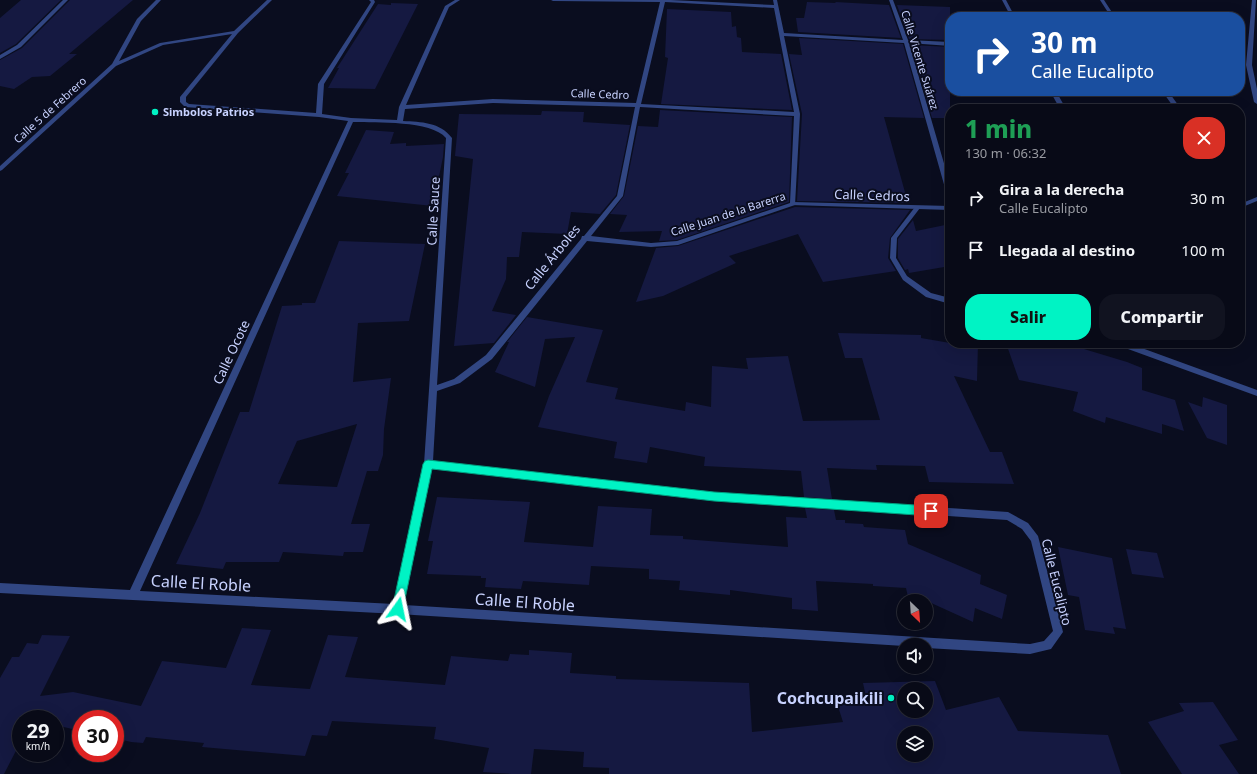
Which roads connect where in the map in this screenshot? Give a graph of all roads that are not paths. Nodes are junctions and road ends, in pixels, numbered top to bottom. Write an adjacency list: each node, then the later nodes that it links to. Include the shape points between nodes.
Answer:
1 (66, 0): 20 (street, via 19,46)
2 (159, 0): 21 (street, via 139,20)
3 (270, 0): 16 (street)
4 (371, 0): 26 (street, via 373,2 321,84)
5 (458, 0): 24 (street, via 447,6)
6 (553, 0): 12 (street)
7 (775, 0): 13 (street, Calle Juan de la Barerra)
8 (891, 0): 18 (street, Calle Vicente Suárez)
9 (1004, 0): 14 (street)
10 (1102, 0): 15 (street)
11 (1254, 0): 22 (street, via 1250,65)
12 (663, 1): 13 (street); 23 (street, Calle Árboles)
13 (776, 7): 17 (street, Calle Juan de la Barerra)
14 (1010, 12)
15 (1110, 12)
16 (236, 32): 21 (street, via 162,44); 26 (street, via 183,97 183,102 187,106)
17 (781, 34): 18 (street); 25 (street, Calle Juan de la Barerra)
18 (906, 42): 19 (street); 30 (street, Calle Vicente Suárez)
19 (945, 44)
20 (0, 57)
21 (114, 65): 29 (street, Calle 5 de Febrero)
22 (1257, 102)
23 (638, 105): 24 (street, Calle Cedro, via 493,101); 25 (street, Calle Cedro); 36 (street, Calle Árboles, via 620,196)
24 (402, 107): 28 (street)
25 (797, 114): 32 (street, Calle Juan de la Barerra)
26 (319, 115): 27 (street)
27 (351, 120): 28 (street); 43 (street, Calle Ocote)
28 (400, 122): 39 (street, Calle Sauce, via 435,127 445,131 449,138)
29 (0, 169)
30 (945, 178)
31 (1257, 199): 33 (street)
32 (793, 204): 34 (street, Calle Cedros); 36 (street, Calle Juan de la Barerra, via 678,243 651,245)
33 (1245, 204)
34 (917, 208): 35 (street, Calle Cedros); 37 (street, via 894,238 893,258 905,278 929,295)
35 (945, 208)
36 (584, 238): 39 (street, Calle Árboles, via 489,357 457,381)
37 (945, 300)
38 (1134, 348): 40 (street)
39 (434, 389): 41 (street, Calle Sauce)
40 (1257, 393)
41 (428, 464): 44 (street); 45 (street, Calle Eucalipto, via 714,496 1008,516 1025,526 1035,540 1058,632)
42 (0, 588): 43 (street, Calle El Roble)
43 (133, 594): 44 (street, Calle El Roble)
44 (398, 609): 45 (street, Calle El Roble, via 1030,649)
45 (1048, 645)

